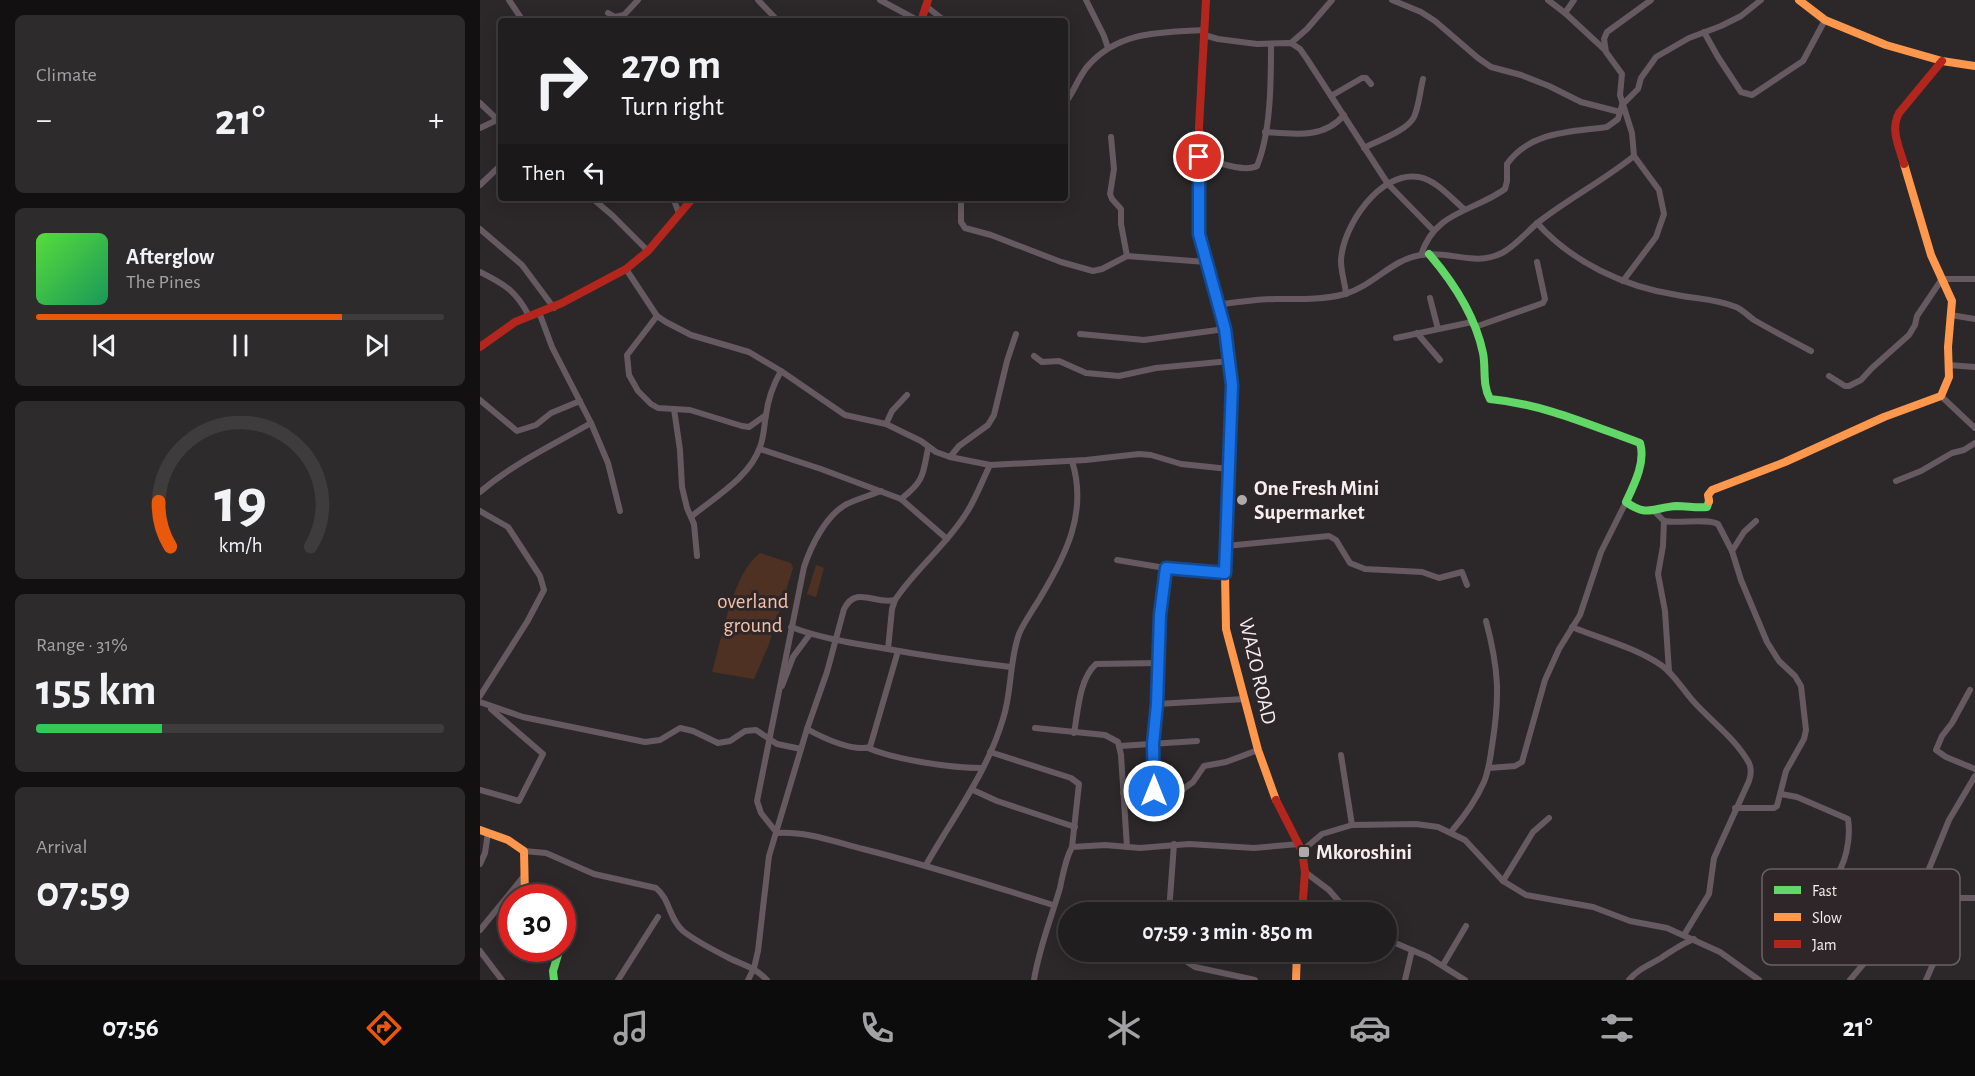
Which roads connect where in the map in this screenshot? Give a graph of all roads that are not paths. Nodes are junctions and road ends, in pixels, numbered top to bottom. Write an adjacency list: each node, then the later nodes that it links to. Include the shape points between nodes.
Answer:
1 (509, 0): 18 (street)
2 (638, 0): 16 (street, via 624,15)
3 (758, 0): 19 (street)
4 (880, 0): 20 (street)
5 (1086, 0): 28 (street)
6 (1206, 0): 24 (street, WAZO ROAD)
7 (1332, 0): 26 (street)
8 (1392, 0): 37 (street, via 1435,21 1491,67 1521,75 1581,102)
9 (1548, 0): 17 (street)
10 (1574, 0): 17 (street)
11 (1651, 0): 29 (street, via 1606,32)
12 (1761, 0): 25 (street, via 1741,16)
13 (1800, 0): 14 (street)
14 (1812, 3): 23 (street)
15 (928, 4): 21 (street); 22 (street)
16 (608, 13)
17 (1565, 13): 29 (street)
18 (521, 18)
19 (775, 18)
20 (914, 18)
21 (921, 18)
22 (942, 18)
23 (1825, 20): 25 (street, via 1803,61 1752,95 1741,92); 30 (street, via 1886,45)
24 (1204, 32): 27 (street, via 1237,42); 28 (street, via 1158,31); 47 (street, WAZO ROAD)
25 (1704, 32): 37 (street, via 1656,57)
26 (1291, 43): 27 (street); 34 (street, via 1300,49)
27 (1271, 45): 43 (street)
28 (1108, 48): 35 (street, via 1085,69)
29 (1606, 52): 37 (street, via 1622,74)
30 (1942, 61): 31 (street); 67 (street, via 1899,113 1894,130 1931,255)
31 (1975, 66)
32 (1423, 79): 45 (street, via 1411,122)
33 (1371, 84): 34 (street, via 1362,78)
34 (1331, 96): 38 (street)
35 (1068, 99)
36 (480, 103): 39 (street)
37 (1620, 112): 40 (street); 40 (street); 55 (street, via 1607,126 1551,135 1518,152 1507,164 1505,189)
38 (1344, 115): 43 (street, via 1331,127 1312,133); 45 (street)
39 (498, 120)
40 (1628, 120): 46 (street)
41 (498, 121): 42 (street)
42 (480, 128)
43 (1266, 132): 47 (street, via 1255,168)
44 (1111, 138): 62 (street, via 1114,169 1110,194 1121,209)
45 (1364, 148): 49 (street)
46 (1634, 156): 57 (street); 69 (street, via 1659,190 1664,214 1656,237)
47 (1199, 157): 63 (street, WAZO ROAD, via 1199,234)
48 (498, 168): 50 (street)
49 (1388, 184): 55 (street, via 1418,177); 59 (street); 70 (street, via 1365,204 1345,243 1341,261)
50 (480, 185)
51 (596, 201): 60 (street)
52 (674, 201): 56 (street)
53 (690, 201): 56 (street)
54 (961, 201): 62 (street, via 961,222 965,228 1040,255 1093,271)
55 (1464, 209): 59 (street)
56 (679, 213): 60 (street)
57 (1537, 223): 61 (street, via 1515,244 1490,258); 69 (street, via 1570,253)
58 (480, 229): 73 (street, via 522,265)
59 (1433, 230): 61 (street)
60 (648, 251): 65 (street)
61 (1425, 254): 70 (street, via 1395,264); 79 (street, via 1453,281)
62 (1127, 256): 63 (street)
63 (1206, 262): 72 (street, WAZO ROAD)
64 (1537, 262): 79 (street, via 1543,303)
65 (626, 268): 73 (street); 77 (street)
66 (480, 272): 76 (street, via 519,297)
67 (1942, 279): 68 (street); 75 (street, via 1952,301); 94 (street, via 1909,335 1861,380 1845,386)
68 (1975, 279)
69 (1623, 281): 87 (street, via 1736,308)
70 (1346, 294): 72 (street)
71 (1430, 298): 81 (street)
72 (1218, 306): 80 (street, WAZO ROAD)
73 (554, 308): 74 (street)
74 (539, 312): 76 (street); 98 (street)
75 (1951, 315): 78 (street); 91 (street)
76 (529, 316): 86 (street)
77 (657, 316): 93 (street, via 691,335 749,352); 99 (street, via 627,355 627,365 633,383 651,404)
78 (1975, 319)
79 (1474, 325): 81 (street); 115 (street, via 1484,356 1490,399 1541,408 1642,445)
80 (1225, 329): 84 (street, via 1144,339); 90 (street, WAZO ROAD)
81 (1438, 329): 82 (street)
82 (1417, 333): 85 (street); 89 (street)
83 (1016, 334): 107 (street, via 994,415 988,425)
84 (1080, 334)
85 (1396, 338)
86 (480, 347)
87 (1811, 351)
88 (1034, 356): 90 (street, via 1042,362 1059,361 1086,373 1112,376)
89 (1440, 360)
90 (1230, 361): 110 (street, WAZO ROAD)
91 (1948, 365): 92 (street); 96 (street, via 1948,381)
92 (1975, 368)
93 (781, 371): 100 (street); 102 (street, via 845,416)
94 (1829, 376)
95 (907, 395): 102 (street)
96 (1941, 396): 103 (street); 118 (street, via 1718,487 1710,492 1707,507 1667,507)
97 (480, 400): 98 (street, via 517,431)
98 (580, 401): 101 (street)
99 (674, 409): 100 (street, via 749,427); 119 (street, via 682,487)
100 (766, 414): 106 (street)
101 (591, 423): 113 (street, via 525,459); 116 (street, via 608,463)
102 (886, 424): 105 (street)
103 (1975, 428)
104 (1975, 443): 111 (street)
105 (928, 447): 107 (street); 114 (street, via 922,478)
106 (760, 448): 112 (street); 119 (street, via 741,475)
107 (950, 457): 109 (street)
108 (1072, 460): 109 (street); 110 (street, via 1139,454 1196,467); 139 (street, via 1078,501 1075,524 1060,561 1020,632)
109 (990, 465): 122 (street, via 968,512)
110 (1229, 469): 123 (street, WAZO ROAD)
111 (1896, 481)
112 (881, 491): 114 (street); 132 (street, via 837,511 812,544)
113 (480, 492)
114 (901, 499): 122 (street)
115 (1626, 502): 118 (street, via 1641,511); 133 (street, via 1601,552 1580,615)
116 (620, 510)
117 (480, 511): 142 (street, via 508,527 540,576 544,590)
118 (1655, 512): 120 (street)
119 (692, 516): 125 (street)
120 (1664, 521): 124 (street, via 1715,522); 140 (street, via 1658,574)
121 (1756, 521): 124 (street)
122 (947, 539): 130 (street, via 912,575)
123 (1226, 546): 128 (street, WAZO ROAD); 129 (street, via 1329,536 1353,566 1422,572 1439,578 1462,572)
124 (1732, 551): 167 (street, via 1767,642 1801,686 1806,730 1786,771)
125 (697, 556)
126 (1117, 560): 127 (street)
127 (1166, 568): 128 (street); 138 (street)
128 (1225, 573): 143 (street, WAZO ROAD, via 1226,629)
129 (1467, 585)
130 (895, 600): 135 (street, via 848,600); 136 (street)
131 (1486, 621): 160 (street, via 1498,684)
132 (791, 627): 134 (street); 144 (street)
133 (1572, 627): 140 (street, via 1641,654); 160 (street, via 1545,680 1522,762)
134 (810, 634): 135 (street); 144 (street, via 793,657)
135 (836, 640): 136 (street); 148 (street)
136 (888, 649): 137 (street)
137 (898, 651): 139 (street); 154 (street)
138 (1158, 663): 146 (street); 149 (street, via 1096,664 1081,695)
139 (1011, 667): 157 (street, via 1004,719)
140 (1669, 672): 168 (street, via 1727,734 1749,764 1751,776)
141 (1970, 690): 161 (street, via 1936,750)
142 (480, 696)
143 (1245, 699): 146 (street); 156 (street, WAZO ROAD)
144 (776, 700): 150 (street)
145 (483, 703): 150 (street, via 534,719 645,742 660,740 683,728 718,743 756,730); 163 (street, via 543,754 519,801)
146 (1157, 704): 152 (street)
147 (1035, 728): 149 (street)
148 (807, 729): 154 (street, via 829,740); 155 (street)
149 (1074, 733): 153 (street, via 1105,735)
150 (768, 740): 155 (street); 174 (street, via 757,802)
151 (1197, 741): 152 (street)
152 (1153, 744): 153 (street); 166 (street, via 1153,792)
153 (1120, 746): 166 (street)
154 (868, 748): 159 (street, via 883,754)
155 (801, 749): 174 (street)
156 (1258, 750): 165 (street, via 1204,766 1193,782); 178 (street, WAZO ROAD, via 1275,798)
157 (990, 752): 159 (street); 171 (street, via 1076,781 1080,788)
158 (1341, 755): 170 (street)
159 (982, 768): 164 (street)
160 (1489, 768): 173 (street, via 1476,798)
161 (1975, 769)
162 (1975, 776): 183 (street, via 1949,820)
163 (480, 789)
164 (973, 790): 171 (street); 181 (street)
165 (1179, 792)
166 (1123, 793): 177 (street)
167 (1781, 794): 168 (street, via 1774,808); 182 (street, via 1848,819)
168 (1735, 808): 197 (street, via 1714,858 1709,894)
169 (1549, 818): 186 (street, via 1533,832)
170 (1352, 825): 173 (street, via 1416,824); 178 (street, via 1322,834)
171 (1075, 827): 176 (street)
172 (484, 831): 179 (street); 180 (street, via 485,853)
173 (1451, 832): 186 (street, via 1465,840)
174 (777, 833): 181 (street, via 806,835); 208 (street, via 768,864)
175 (1174, 844): 177 (street); 178 (street); 190 (street)
176 (1072, 847): 177 (street); 193 (street)
177 (1127, 847)
178 (1300, 847): 184 (street, WAZO ROAD)
179 (524, 851): 185 (street); 208 (street, via 546,853 594,874 656,888 681,930)
180 (480, 864)
181 (926, 865): 193 (street)
182 (1841, 869)
183 (1928, 869)
184 (1305, 872): 191 (street, WAZO ROAD); 192 (street)
185 (524, 876): 187 (street); 196 (street)
186 (1503, 881): 197 (street, via 1526,895 1593,907)
187 (524, 884)
188 (1960, 897): 189 (street)
189 (1975, 898)
190 (1170, 902)
191 (1303, 902)
192 (1339, 902)
193 (1053, 905): 214 (street)
194 (658, 917): 211 (street)
195 (1466, 926): 205 (street)
196 (480, 930)
197 (1684, 935): 198 (street)
198 (1695, 939): 219 (street, via 1640,969); 220 (street)
199 (1397, 944): 200 (street)
200 (1412, 950): 205 (street); 217 (street)
201 (480, 951): 209 (street)
202 (557, 962): 210 (street, via 552,973)
203 (1187, 962): 215 (street)
204 (1297, 962): 216 (street)
205 (1443, 965): 218 (street)
206 (1863, 965): 221 (street)
207 (1933, 965): 222 (street)
208 (754, 968): 212 (street); 213 (street)
209 (502, 980)
210 (554, 980)
211 (618, 980)
212 (748, 980)
213 (767, 980)
214 (1034, 980)
215 (1255, 980)
216 (1296, 980)
217 (1405, 980)
218 (1465, 980)
219 (1629, 980)
220 (1759, 980)
221 (1850, 980)
222 (1926, 980)

